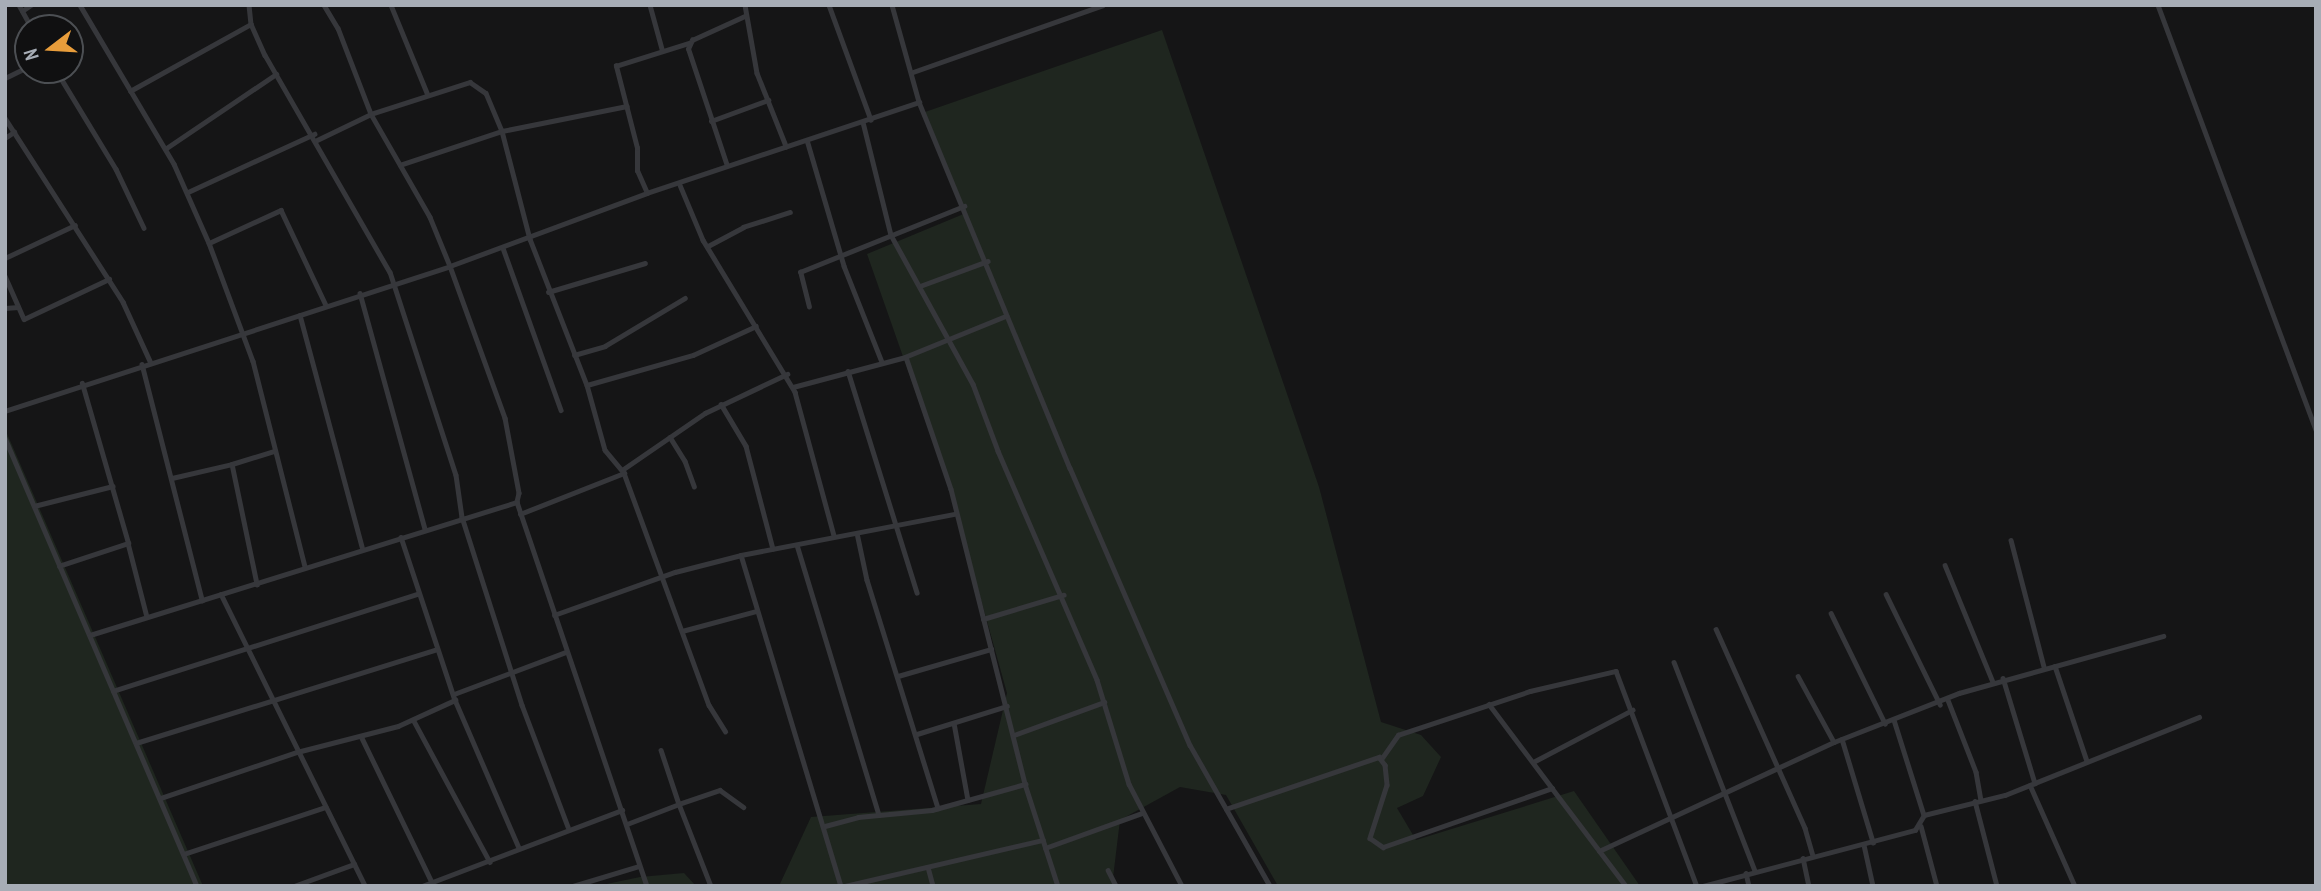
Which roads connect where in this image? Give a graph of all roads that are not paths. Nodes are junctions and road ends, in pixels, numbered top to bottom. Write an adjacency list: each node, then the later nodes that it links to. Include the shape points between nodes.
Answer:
1 (31, 5): 12 (street)
2 (80, 5): 21 (street)
3 (249, 5): 15 (street)
4 (324, 5): 26 (street, via 338,28)
5 (391, 5): 22 (street)
6 (650, 5): 17 (street)
7 (745, 5): 14 (street)
8 (830, 5): 28 (street)
9 (892, 5): 18 (street)
10 (1103, 5): 13 (street)
11 (2158, 5): 86 (street)
12 (20, 8)
13 (1090, 8): 18 (street)
14 (745, 16): 16 (street); 23 (street)
15 (251, 24): 19 (street); 21 (street)
16 (689, 43): 17 (street); 29 (street)
17 (662, 49): 25 (street, via 616,66)
18 (913, 72): 24 (street)
19 (276, 74): 33 (street); 37 (street)
20 (64, 84): 46 (street, via 116,169)
21 (131, 91): 37 (street)
22 (428, 95): 26 (street); 31 (street, via 470,82 486,93)
23 (768, 100): 29 (street); 36 (street)
24 (919, 102): 28 (street); 43 (street)
25 (627, 106): 31 (street); 42 (street, via 637,171)
26 (371, 114): 33 (street); 38 (street)
27 (5, 118): 32 (street)
28 (871, 120): 30 (street)
29 (711, 121): 39 (street)
30 (863, 122): 35 (street); 47 (street)
31 (502, 131): 38 (street); 48 (street)
32 (14, 132): 34 (street); 45 (street)
33 (315, 137): 41 (street); 59 (street)
34 (5, 138)
35 (807, 140): 36 (street); 52 (street)
36 (786, 146): 39 (street)
37 (165, 149): 41 (street)
38 (400, 165): 56 (street)
39 (727, 166): 40 (street)
40 (680, 184): 42 (street); 50 (street)
41 (188, 192): 49 (street)
42 (647, 193): 48 (street)
43 (964, 206): 47 (street); 54 (street)
44 (790, 212): 50 (street, via 743,227)
45 (75, 225): 53 (street); 58 (street)
46 (144, 228)
47 (891, 235): 52 (street); 60 (street)
48 (530, 239): 51 (street); 61 (street)
49 (209, 243): 64 (street, via 281,211); 71 (street)
50 (708, 246): 70 (street)
51 (503, 248): 56 (street); 84 (street)
52 (841, 257): 66 (street, via 798,274); 76 (street)
53 (5, 258)
54 (988, 261): 60 (street); 69 (street)
55 (645, 263): 61 (street)
56 (450, 266): 59 (street); 95 (street, via 505,418)
57 (5, 276): 65 (street)
58 (110, 279): 65 (street, via 27,319); 75 (street)
59 (393, 282): 62 (street); 99 (street, via 456,475)
60 (919, 286): 72 (street)
61 (548, 292): 73 (street)
62 (360, 293): 64 (street); 101 (street)
63 (685, 298): 73 (street, via 606,345)
64 (326, 305): 68 (street)
65 (19, 307): 67 (street)
66 (808, 307)
67 (5, 308)
68 (300, 315): 71 (street); 108 (street)
69 (1007, 316): 72 (street); 182 (street, via 1189,745)
70 (756, 326): 79 (street); 81 (street, via 693,355)
71 (243, 332): 75 (street); 89 (street)
72 (947, 339): 74 (street); 120 (street, via 973,384)
73 (574, 355): 81 (street)
74 (906, 357): 76 (street); 98 (street, via 947,476)
75 (150, 361): 77 (street)
76 (882, 362): 78 (street)
77 (142, 364): 80 (street); 92 (street)
78 (848, 371): 82 (street); 100 (street)
79 (787, 374): 82 (street); 83 (street)
80 (82, 384): 85 (street); 93 (street)
81 (587, 385): 91 (street, via 605,450)
82 (793, 387): 103 (street)
83 (721, 404): 87 (street); 109 (street, via 746,446)
84 (562, 410)
85 (5, 411)
86 (2316, 430)
87 (670, 437): 91 (street); 94 (street)
88 (5, 438): 96 (street)
89 (274, 451): 90 (street); 113 (street)
90 (232, 464): 92 (street); 115 (street)
91 (623, 472): 97 (street); 114 (street)
92 (173, 478): 121 (street)
93 (113, 486): 96 (street); 106 (street)
94 (694, 486)
95 (517, 502): 97 (street); 99 (street)
96 (34, 506): 112 (street)
97 (520, 514): 124 (street)
98 (954, 514): 100 (street); 126 (street)
99 (462, 517): 101 (street); 138 (street)
100 (894, 524): 102 (street); 116 (street)
101 (425, 530): 104 (street)
102 (857, 533): 103 (street); 139 (street)
103 (834, 536): 107 (street)
104 (401, 537): 108 (street); 118 (street)
105 (2011, 540): 137 (street)
106 (128, 543): 112 (street); 125 (street)
107 (797, 545): 109 (street); 185 (street)
108 (362, 547): 113 (street)
109 (773, 549): 110 (street)
110 (741, 555): 114 (street); 122 (street)
111 (1945, 565): 142 (street)
112 (59, 566): 129 (street)
113 (305, 566): 115 (street)
114 (662, 577): 124 (street); 128 (street)
115 (257, 584): 117 (street)
116 (916, 593)
117 (221, 594): 121 (street); 131 (street)
118 (417, 594): 131 (street); 132 (street)
119 (1886, 594): 150 (street)
120 (1063, 595): 126 (street); 148 (street)
121 (202, 600): 125 (street)
122 (756, 611): 128 (street); 190 (street)
123 (1831, 613): 157 (street)
124 (554, 615): 134 (street)
125 (147, 617): 129 (street)
126 (983, 618): 133 (street)
127 (1716, 629): 170 (street)
128 (682, 631): 158 (street)
129 (90, 635): 143 (street)
130 (2163, 636): 136 (street)
131 (247, 648): 143 (street); 147 (street)
132 (437, 649): 144 (street); 147 (street)
133 (991, 649): 139 (street); 151 (street)
134 (566, 652): 138 (street); 183 (street)
135 (1674, 662): 174 (street)
136 (2055, 666): 137 (street); 169 (street)
137 (2044, 667): 141 (street)
138 (512, 671): 144 (street); 191 (street)
139 (898, 676): 159 (street)
140 (1798, 677): 163 (street)
141 (2003, 678): 142 (street); 172 (street)
142 (1993, 682): 146 (street)
143 (113, 691): 164 (street)
144 (454, 694): 145 (street)
145 (455, 700): 155 (street); 195 (street)
146 (1948, 700): 150 (street); 177 (street, via 1976,772)
147 (272, 701): 164 (street); 166 (street)
148 (1104, 702): 160 (street); 184 (street)
149 (1489, 704): 152 (street, via 1616,671); 167 (street, via 1398,735); 168 (street)
150 (1940, 704): 154 (street)
151 (1007, 706): 156 (street); 160 (street)
152 (1632, 710): 168 (street); 187 (street)
153 (2199, 717): 169 (street)
154 (1894, 720): 157 (street); 186 (street)
155 (414, 721): 161 (street); 201 (street)
156 (954, 723): 159 (street); 176 (street)
157 (1885, 723): 162 (street)
158 (724, 732)
159 (917, 734): 181 (street)
160 (1014, 735): 171 (street)
161 (361, 736): 166 (street); 208 (street)
162 (1842, 739): 163 (street); 193 (street)
163 (1833, 742): 170 (street)
164 (136, 743): 175 (street)
165 (661, 750): 178 (street)
166 (297, 752): 175 (street); 179 (street)
167 (1382, 758): 173 (street, via 1387,785 1370,838 1378,846); 182 (street)
168 (1535, 761): 173 (street)
169 (2087, 761): 172 (street)
170 (1777, 768): 174 (street); 199 (street)
171 (1025, 784): 176 (street); 192 (street)
172 (2033, 784): 177 (street); 231 (street)
173 (1552, 788): 197 (street)
174 (1723, 794): 187 (street); 206 (street)
175 (160, 798): 198 (street)
176 (968, 800): 181 (street)
177 (1978, 801): 186 (street); 230 (street)
178 (680, 804): 180 (street, via 720,790); 188 (street); 216 (street)
179 (325, 807): 198 (street); 202 (street)
180 (743, 807)
181 (938, 808): 185 (street)
182 (1226, 809): 222 (street)
183 (622, 810): 188 (street); 191 (street)
184 (1142, 813): 196 (street); 221 (street)
185 (879, 815): 190 (street)
186 (1924, 815): 189 (street)
187 (1672, 816): 197 (street); 224 (street)
188 (627, 824): 203 (street)
189 (1921, 825): 193 (street); 229 (street)
190 (825, 826): 217 (street)
191 (568, 827): 195 (street)
192 (1043, 840): 196 (street); 204 (street)
193 (1873, 842): 194 (street)
194 (1864, 845): 199 (street); 228 (street)
195 (519, 848): 201 (street)
196 (1045, 848): 219 (street)
197 (1599, 851): 223 (street)
198 (184, 854): 210 (street)
199 (1813, 856): 200 (street)
200 (1803, 858): 206 (street); 227 (street)
201 (490, 862): 208 (street)
202 (354, 864): 211 (street); 212 (street)
203 (639, 866): 214 (street); 215 (street)
204 (928, 867): 209 (street); 218 (street)
205 (1108, 870): 220 (street)
206 (1755, 871): 207 (street)
207 (1746, 873): 225 (street); 226 (street)
208 (432, 882): 213 (street)
209 (872, 883): 217 (street)
210 (197, 886)
211 (294, 886)
212 (365, 886)
213 (422, 886)
214 (573, 886)
215 (647, 886)
216 (711, 886)
217 (843, 886)
218 (933, 886)
219 (1058, 886)
220 (1115, 886)
221 (1182, 886)
222 (1270, 886)
223 (1626, 886)
224 (1697, 886)
225 (1703, 886)
226 (1749, 886)
227 (1809, 886)
228 (1873, 886)
229 (1937, 886)
230 (1997, 886)
231 (2075, 886)

